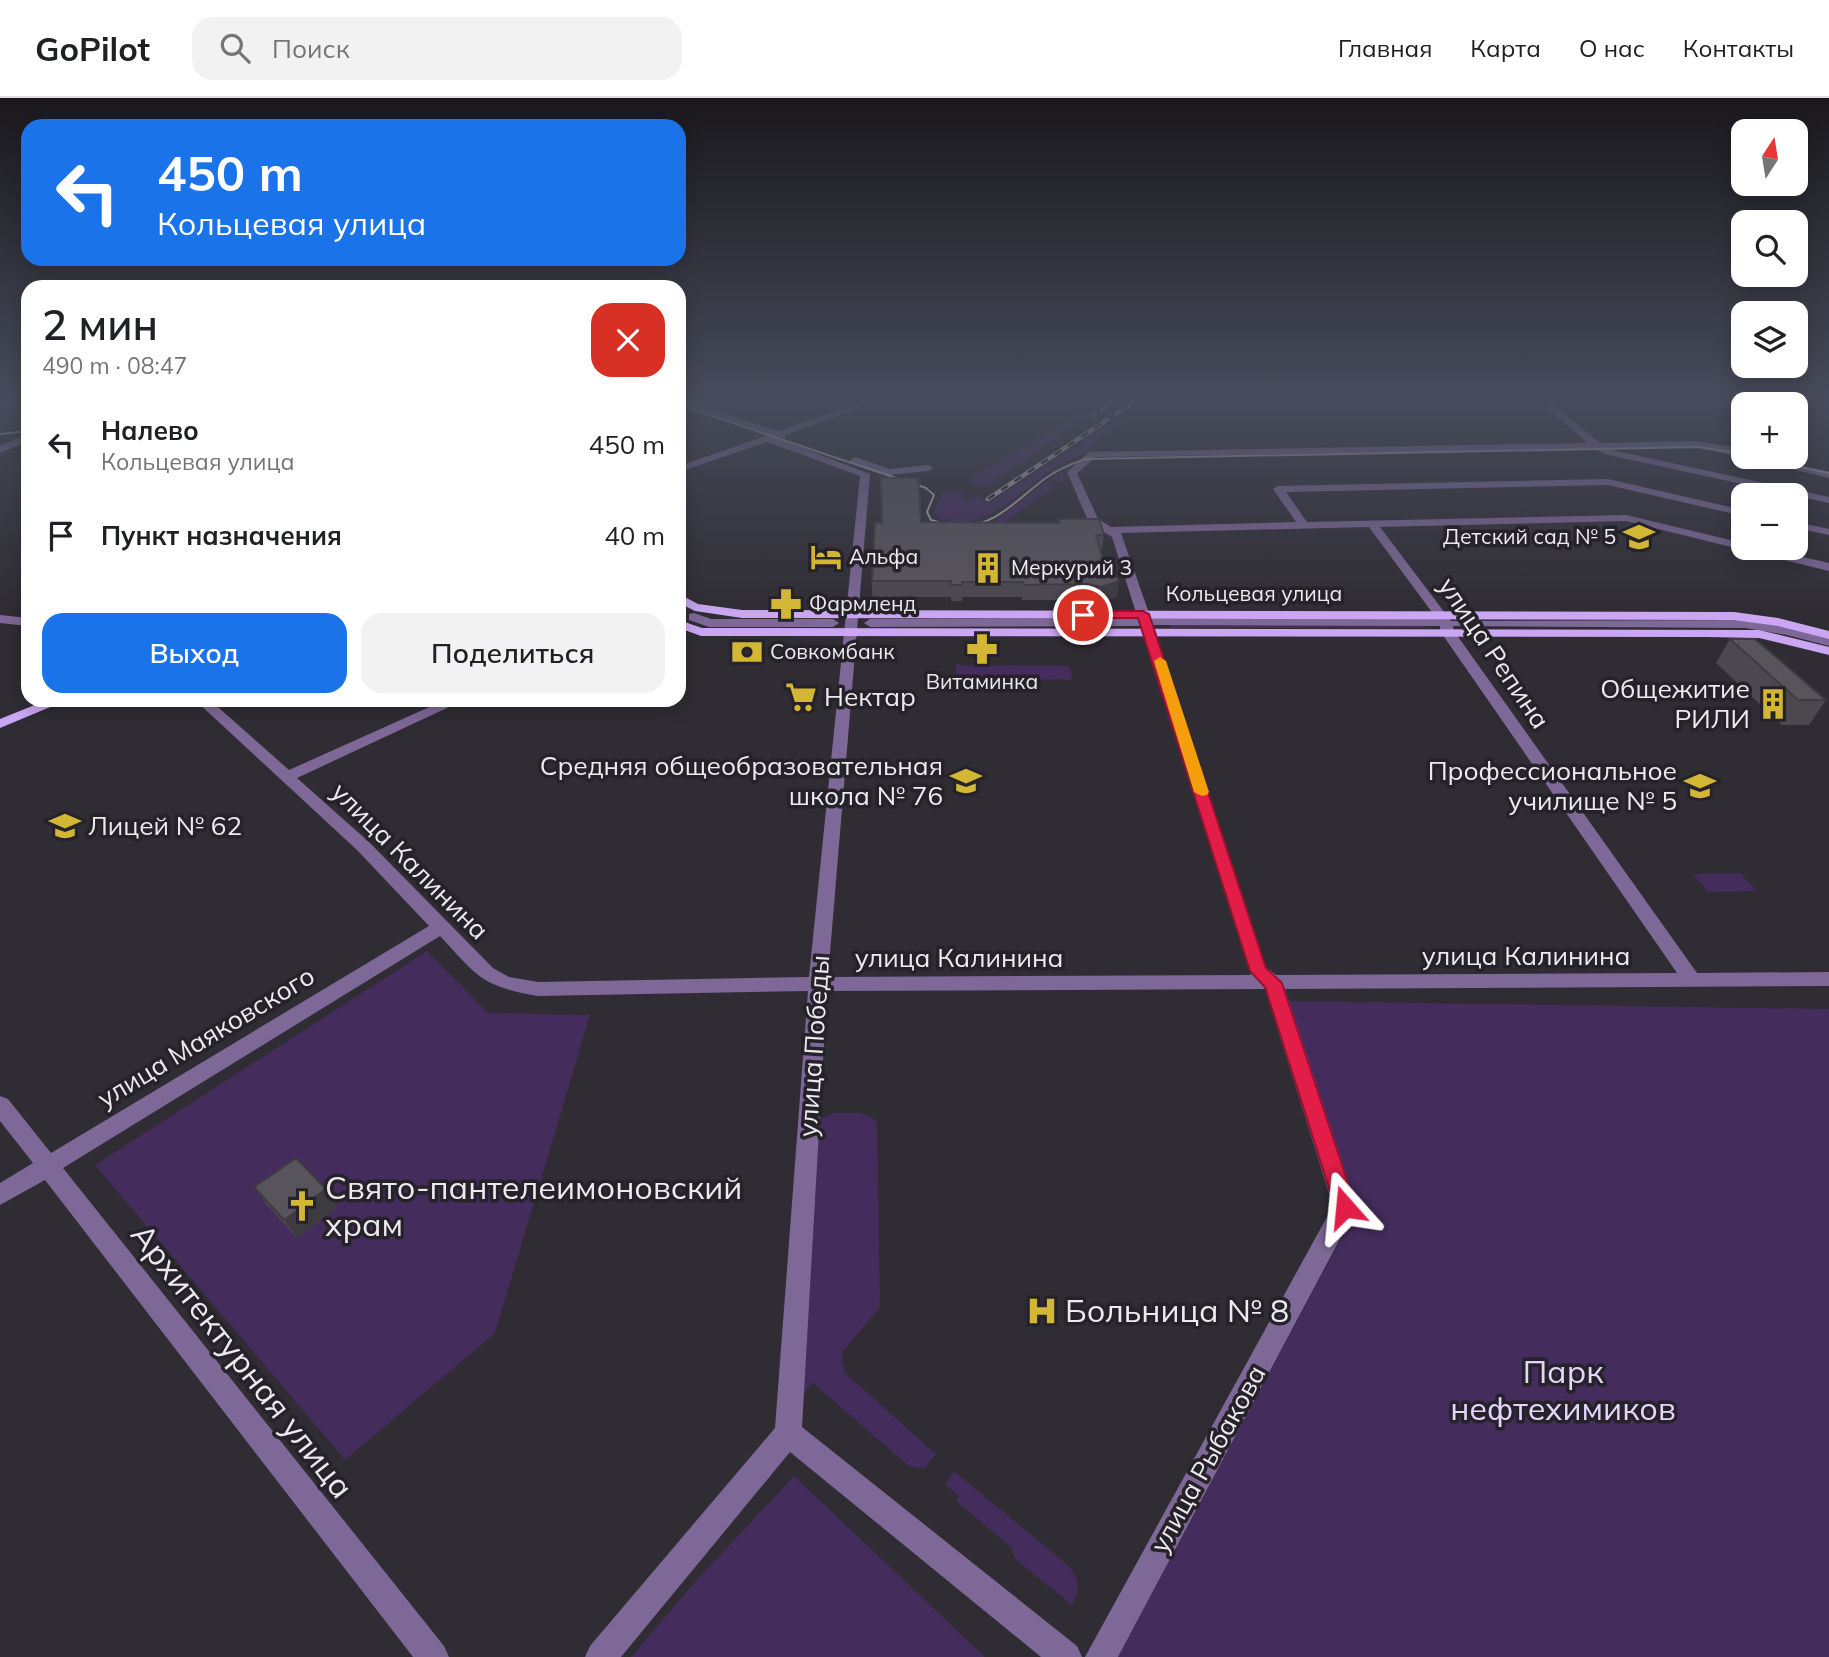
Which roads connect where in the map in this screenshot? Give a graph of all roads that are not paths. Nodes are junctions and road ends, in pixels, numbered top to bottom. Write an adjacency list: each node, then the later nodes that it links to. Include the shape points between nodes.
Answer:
1 (852, 469): 23 (street, улица Победы, via 865,474)
2 (878, 469): 3 (street)
3 (921, 469)
4 (1075, 469): 13 (street, улица Рыбакова, via 1072,472 1093,521)
5 (1691, 469): 8 (street)
6 (1798, 469): 7 (street)
7 (1829, 475)
8 (1829, 500)
9 (1731, 510): 11 (street, via 1608,482 1278,489)
10 (1373, 525): 11 (street); 15 (street, via 1626,519); 25 (street, улица Репина)
11 (1305, 527): 13 (street)
12 (1808, 528): 14 (street)
13 (1105, 530): 24 (street, улица Рыбакова, via 1117,535)
14 (1829, 533)
15 (1731, 543)
16 (1800, 560): 17 (street)
17 (1829, 567)
18 (686, 604): 19 (main road, Кольцевая улица)
19 (695, 612): 20 (main road); 23 (main road, Кольцевая улица); 23 (street, via 709,623)
20 (686, 614)
21 (0, 619): 22 (street)
22 (21, 621)
23 (851, 623): 24 (main road, Кольцевая улица); 24 (street); 24 (main road, Кольцевая улица); 26 (main road, Кольцевая улица, via 701,632); 39 (street, улица Победы)
24 (1147, 623): 25 (main road, Кольцевая улица); 25 (main road, Кольцевая улица); 38 (street, улица Рыбакова, via 1258,971)
25 (1445, 623): 27 (main road, Кольцевая улица, via 1734,616); 28 (street, via 1745,624); 29 (main road, Кольцевая улица, via 1759,634); 37 (street, улица Репина)
26 (686, 627)
27 (1829, 635)
28 (1829, 642)
29 (1829, 651)
30 (42, 707): 33 (main road)
31 (210, 707): 34 (street, улица Калинина)
32 (441, 707): 34 (street)
33 (0, 724)
34 (286, 777): 35 (street, улица Калинина, via 363,846)
35 (441, 927): 39 (street, улица Калинина, via 486,973 505,983 538,989); 41 (street, улица Маяковского)
36 (1829, 979): 37 (street, улица Калинина)
37 (1693, 981): 38 (street, улица Калинина)
38 (1273, 983): 39 (street, улица Калинина); 47 (street, улица Рыбакова, via 1345,1207)
39 (818, 984): 43 (street, улица Победы)
40 (0, 1105): 41 (street, Архитектурная улица)
41 (46, 1166): 42 (street, улица Маяковского); 44 (street, Архитектурная улица)
42 (0, 1195)
43 (788, 1433): 45 (street); 46 (street)
44 (433, 1657)
45 (601, 1657)
46 (1066, 1657)
47 (1101, 1657)

